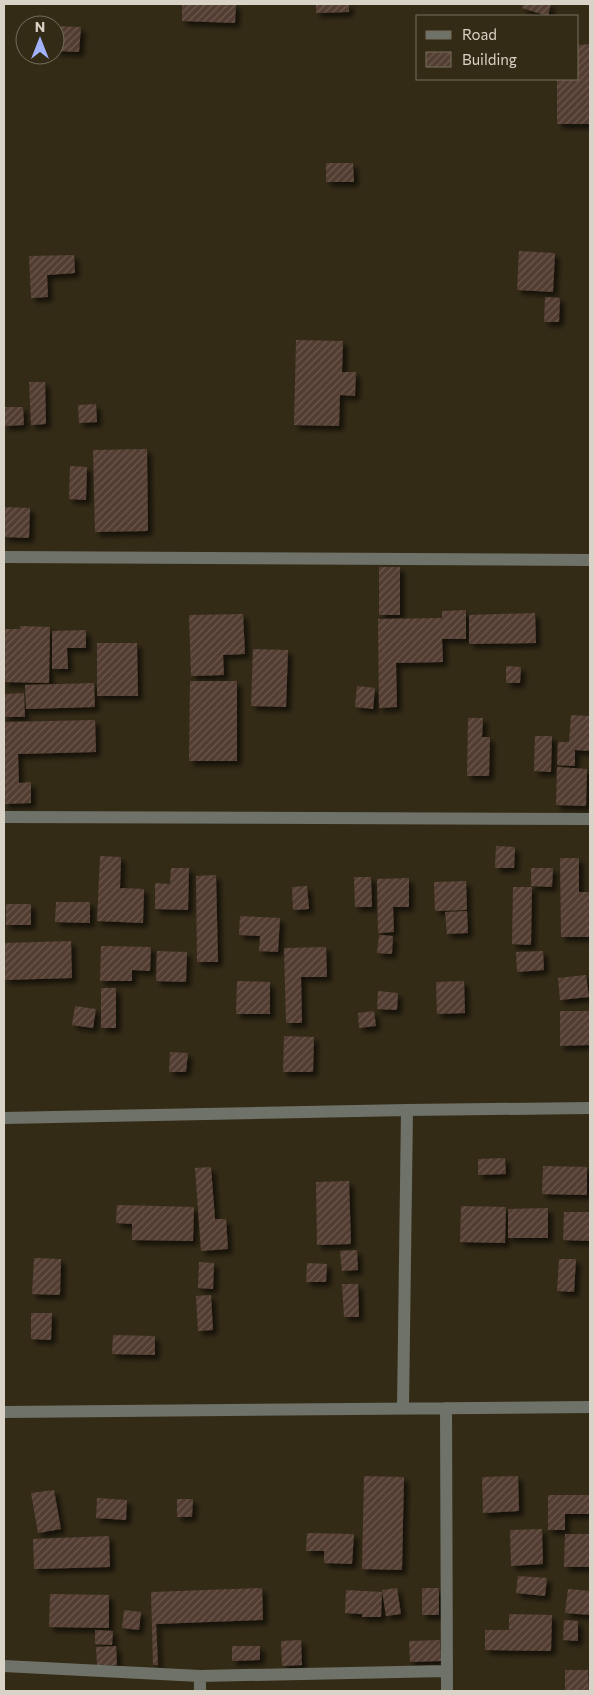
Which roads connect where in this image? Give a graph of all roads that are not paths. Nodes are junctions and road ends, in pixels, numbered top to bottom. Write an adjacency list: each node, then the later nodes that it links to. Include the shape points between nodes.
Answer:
1 (4, 557): 2 (street)
2 (590, 560)
3 (4, 817): 4 (street)
4 (590, 819)
5 (590, 1108): 6 (street)
6 (407, 1110): 7 (street); 9 (street)
7 (4, 1118)
8 (590, 1407): 10 (street)
9 (403, 1408): 10 (street); 11 (street)
10 (446, 1408): 13 (street)
11 (4, 1412)
12 (4, 1666): 14 (street)
13 (446, 1670): 14 (street); 16 (street)
14 (200, 1676): 15 (street)
15 (200, 1691)
16 (447, 1691)

